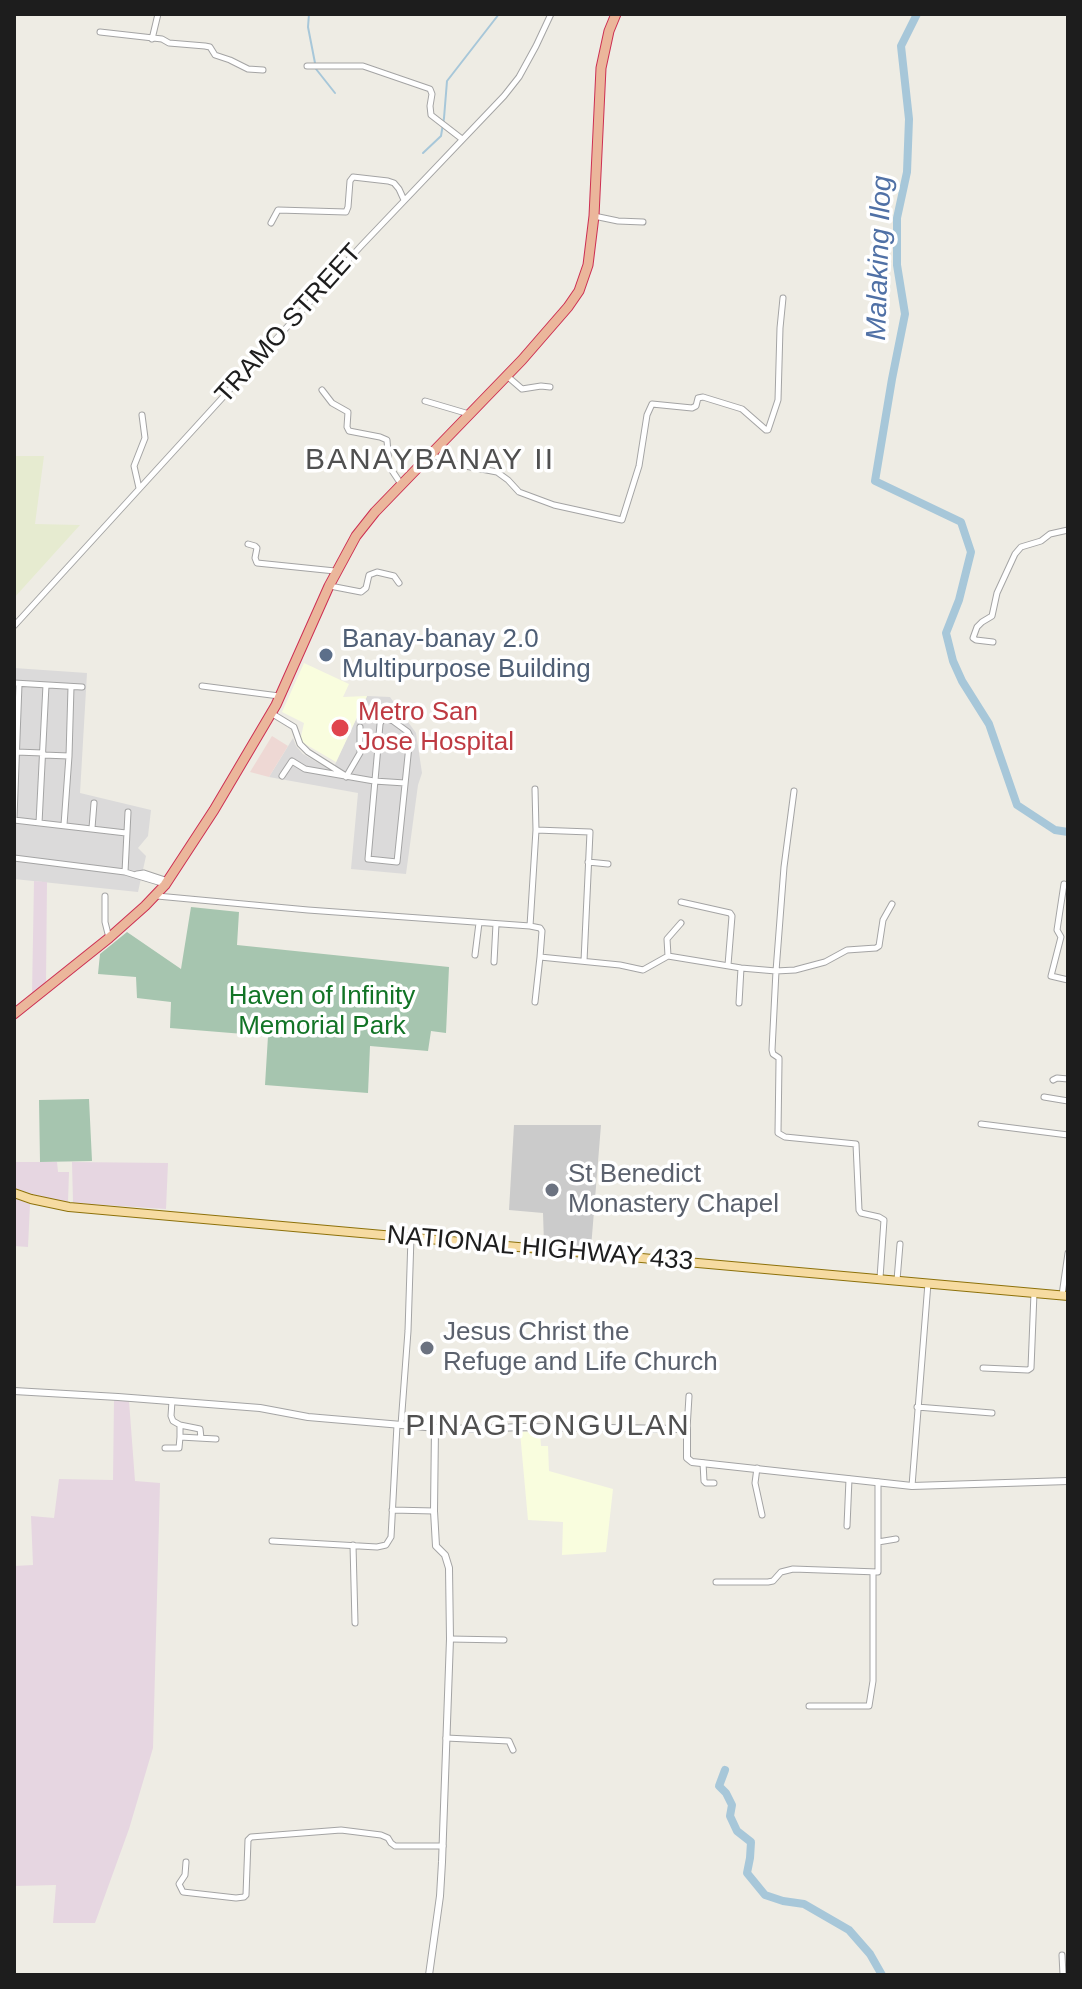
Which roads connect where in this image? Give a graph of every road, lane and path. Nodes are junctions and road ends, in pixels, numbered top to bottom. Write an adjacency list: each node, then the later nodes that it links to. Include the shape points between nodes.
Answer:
1 (158, 14): 5 (street)
2 (551, 14): 8 (street, TRAMO STREET, via 519,77)
3 (616, 14): 10 (highway, via 601,68)
4 (100, 32): 5 (street)
5 (152, 39): 7 (street, via 210,47 215,55)
6 (307, 66): 8 (street, via 363,66 430,89 431,115)
7 (263, 70)
8 (462, 139): 9 (street, TRAMO STREET)
9 (404, 200): 12 (street, via 394,183 353,177 346,212 278,210); 22 (street, TRAMO STREET)
10 (594, 216): 11 (street); 14 (highway, via 579,291)
11 (643, 222)
12 (271, 223)
13 (783, 298): 20 (street, via 778,400 768,430 742,409 703,397 692,408 652,404 622,520 554,505 519,492 502,474)
14 (507, 376): 15 (street, via 522,389); 18 (highway)
15 (550, 387)
16 (322, 390): 21 (street, via 348,412 349,431 387,440 389,466)
17 (425, 401): 18 (street)
18 (470, 414): 20 (highway)
19 (142, 415): 22 (street, via 145,438 134,466)
20 (431, 455): 21 (highway)
21 (401, 485): 25 (highway, via 356,536)
22 (139, 489): 28 (street, TRAMO STREET)
23 (1068, 530): 29 (street, via 1015,554 992,616 977,627 973,638)
24 (248, 544): 25 (street, via 257,548 257,563)
25 (336, 571): 27 (highway)
26 (399, 583): 27 (street, via 394,576 377,572 369,575 361,592)
27 (329, 586): 35 (highway)
28 (14, 626)
29 (993, 642)
30 (17, 683): 31 (street); 36 (street)
31 (46, 685): 33 (street); 41 (street)
32 (202, 686): 35 (street)
33 (71, 687): 34 (street); 42 (street)
34 (82, 687)
35 (280, 696): 37 (highway)
36 (16, 712): 39 (street)
37 (271, 713): 44 (street, via 294,727 308,752); 61 (highway)
38 (360, 727): 44 (street, via 360,753)
39 (16, 731): 40 (street)
40 (15, 752): 41 (street); 51 (street)
41 (43, 754): 42 (street); 52 (street)
42 (69, 756): 53 (street)
43 (282, 776): 44 (street, via 292,761)
44 (346, 777): 45 (street)
45 (374, 781): 46 (street); 46 (street, via 380,724 387,719 409,734); 46 (street, via 368,859 397,862)
46 (405, 783)
47 (535, 789): 55 (street)
48 (794, 791): 79 (street)
49 (94, 803): 54 (street)
50 (128, 812): 56 (street)
51 (14, 819): 52 (street)
52 (39, 823): 53 (street)
53 (64, 825): 54 (street)
54 (92, 828): 56 (street)
55 (536, 830): 58 (street, via 590,832); 70 (street)
56 (126, 833): 60 (street)
57 (14, 858): 60 (street)
58 (588, 862): 59 (street); 75 (street)
59 (608, 864)
60 (125, 872): 61 (street)
61 (167, 883): 64 (highway)
62 (1064, 884): 80 (street, via 1057,930 1061,937 1051,976)
63 (105, 896): 71 (street)
64 (156, 896): 67 (street); 71 (highway)
65 (681, 902): 77 (street, via 730,913)
66 (892, 904): 79 (street, via 876,948 847,950 825,962)
67 (479, 923): 69 (street); 72 (street)
68 (681, 923): 73 (street, via 667,939)
69 (496, 924): 70 (street); 76 (street)
70 (530, 926): 74 (street, via 542,931)
71 (109, 938): 83 (highway)
72 (475, 955)
73 (668, 956): 75 (street, via 643,970); 77 (street)
74 (540, 957): 75 (street); 81 (street)
75 (584, 961)
76 (494, 962)
77 (728, 965): 78 (street)
78 (741, 968): 79 (street); 82 (street)
79 (776, 971): 94 (street, via 772,1050 779,1058 778,1133 856,1144 859,1210 884,1220)
80 (1068, 980)
81 (535, 1002)
82 (739, 1003)
83 (14, 1014)
84 (1068, 1079): 85 (street)
85 (1053, 1080)
86 (1044, 1097): 87 (street)
87 (1068, 1101)
88 (981, 1124): 89 (street)
89 (1068, 1135)
90 (14, 1193): 91 (main road, NATIONAL HIGHWAY 433, via 69,1207)
91 (411, 1237): 94 (main road, NATIONAL HIGHWAY 433); 106 (street)
92 (900, 1244): 95 (street)
93 (1068, 1253): 98 (street)
94 (880, 1279): 95 (main road, NATIONAL HIGHWAY 433)
95 (897, 1281): 96 (main road, NATIONAL HIGHWAY 433)
96 (928, 1283): 97 (main road, NATIONAL HIGHWAY 433); 103 (street)
97 (1034, 1293): 98 (main road, NATIONAL HIGHWAY 433); 99 (street, via 1031,1368)
98 (1065, 1296)
99 (983, 1368)
100 (14, 1391): 102 (street)
101 (689, 1396): 108 (street)
102 (172, 1401): 105 (street, via 171,1416); 106 (street)
103 (917, 1407): 104 (street); 119 (street)
104 (992, 1413)
105 (180, 1425): 109 (street); 110 (street, via 200,1429)
106 (399, 1425): 107 (street); 120 (street)
107 (435, 1428): 108 (street); 121 (street)
108 (687, 1429): 113 (street, via 687,1458)
109 (180, 1437): 110 (street); 112 (street, via 179,1448)
110 (201, 1438): 111 (street)
111 (216, 1439)
112 (165, 1448)
113 (703, 1463): 114 (street); 118 (street, via 704,1481)
114 (757, 1468): 115 (street); 122 (street)
115 (849, 1479): 116 (street); 123 (street)
116 (878, 1481): 119 (street); 126 (street)
117 (1068, 1481): 119 (street)
118 (714, 1483)
119 (912, 1486)
120 (392, 1510): 121 (street); 127 (street, via 386,1545)
121 (434, 1511): 131 (street, via 436,1546 449,1568)
122 (762, 1515)
123 (847, 1526)
124 (896, 1539): 126 (street)
125 (272, 1541): 127 (street)
126 (878, 1542): 128 (street, via 879,1571)
127 (353, 1545): 130 (street)
128 (873, 1572): 129 (street, via 793,1569 768,1582); 133 (street, via 869,1706)
129 (716, 1582)
130 (355, 1623)
131 (450, 1639): 132 (street); 134 (street)
132 (504, 1640)
133 (809, 1706)
134 (446, 1738): 135 (street, via 509,1741); 136 (street)
135 (513, 1750)
136 (443, 1846): 137 (street, via 395,1846 381,1835 341,1830 251,1837 246,1895 236,1898 183,1892 179,1884); 139 (street)
137 (186, 1862)
138 (1062, 1955): 140 (street)
139 (429, 1975)
140 (1063, 1975)

